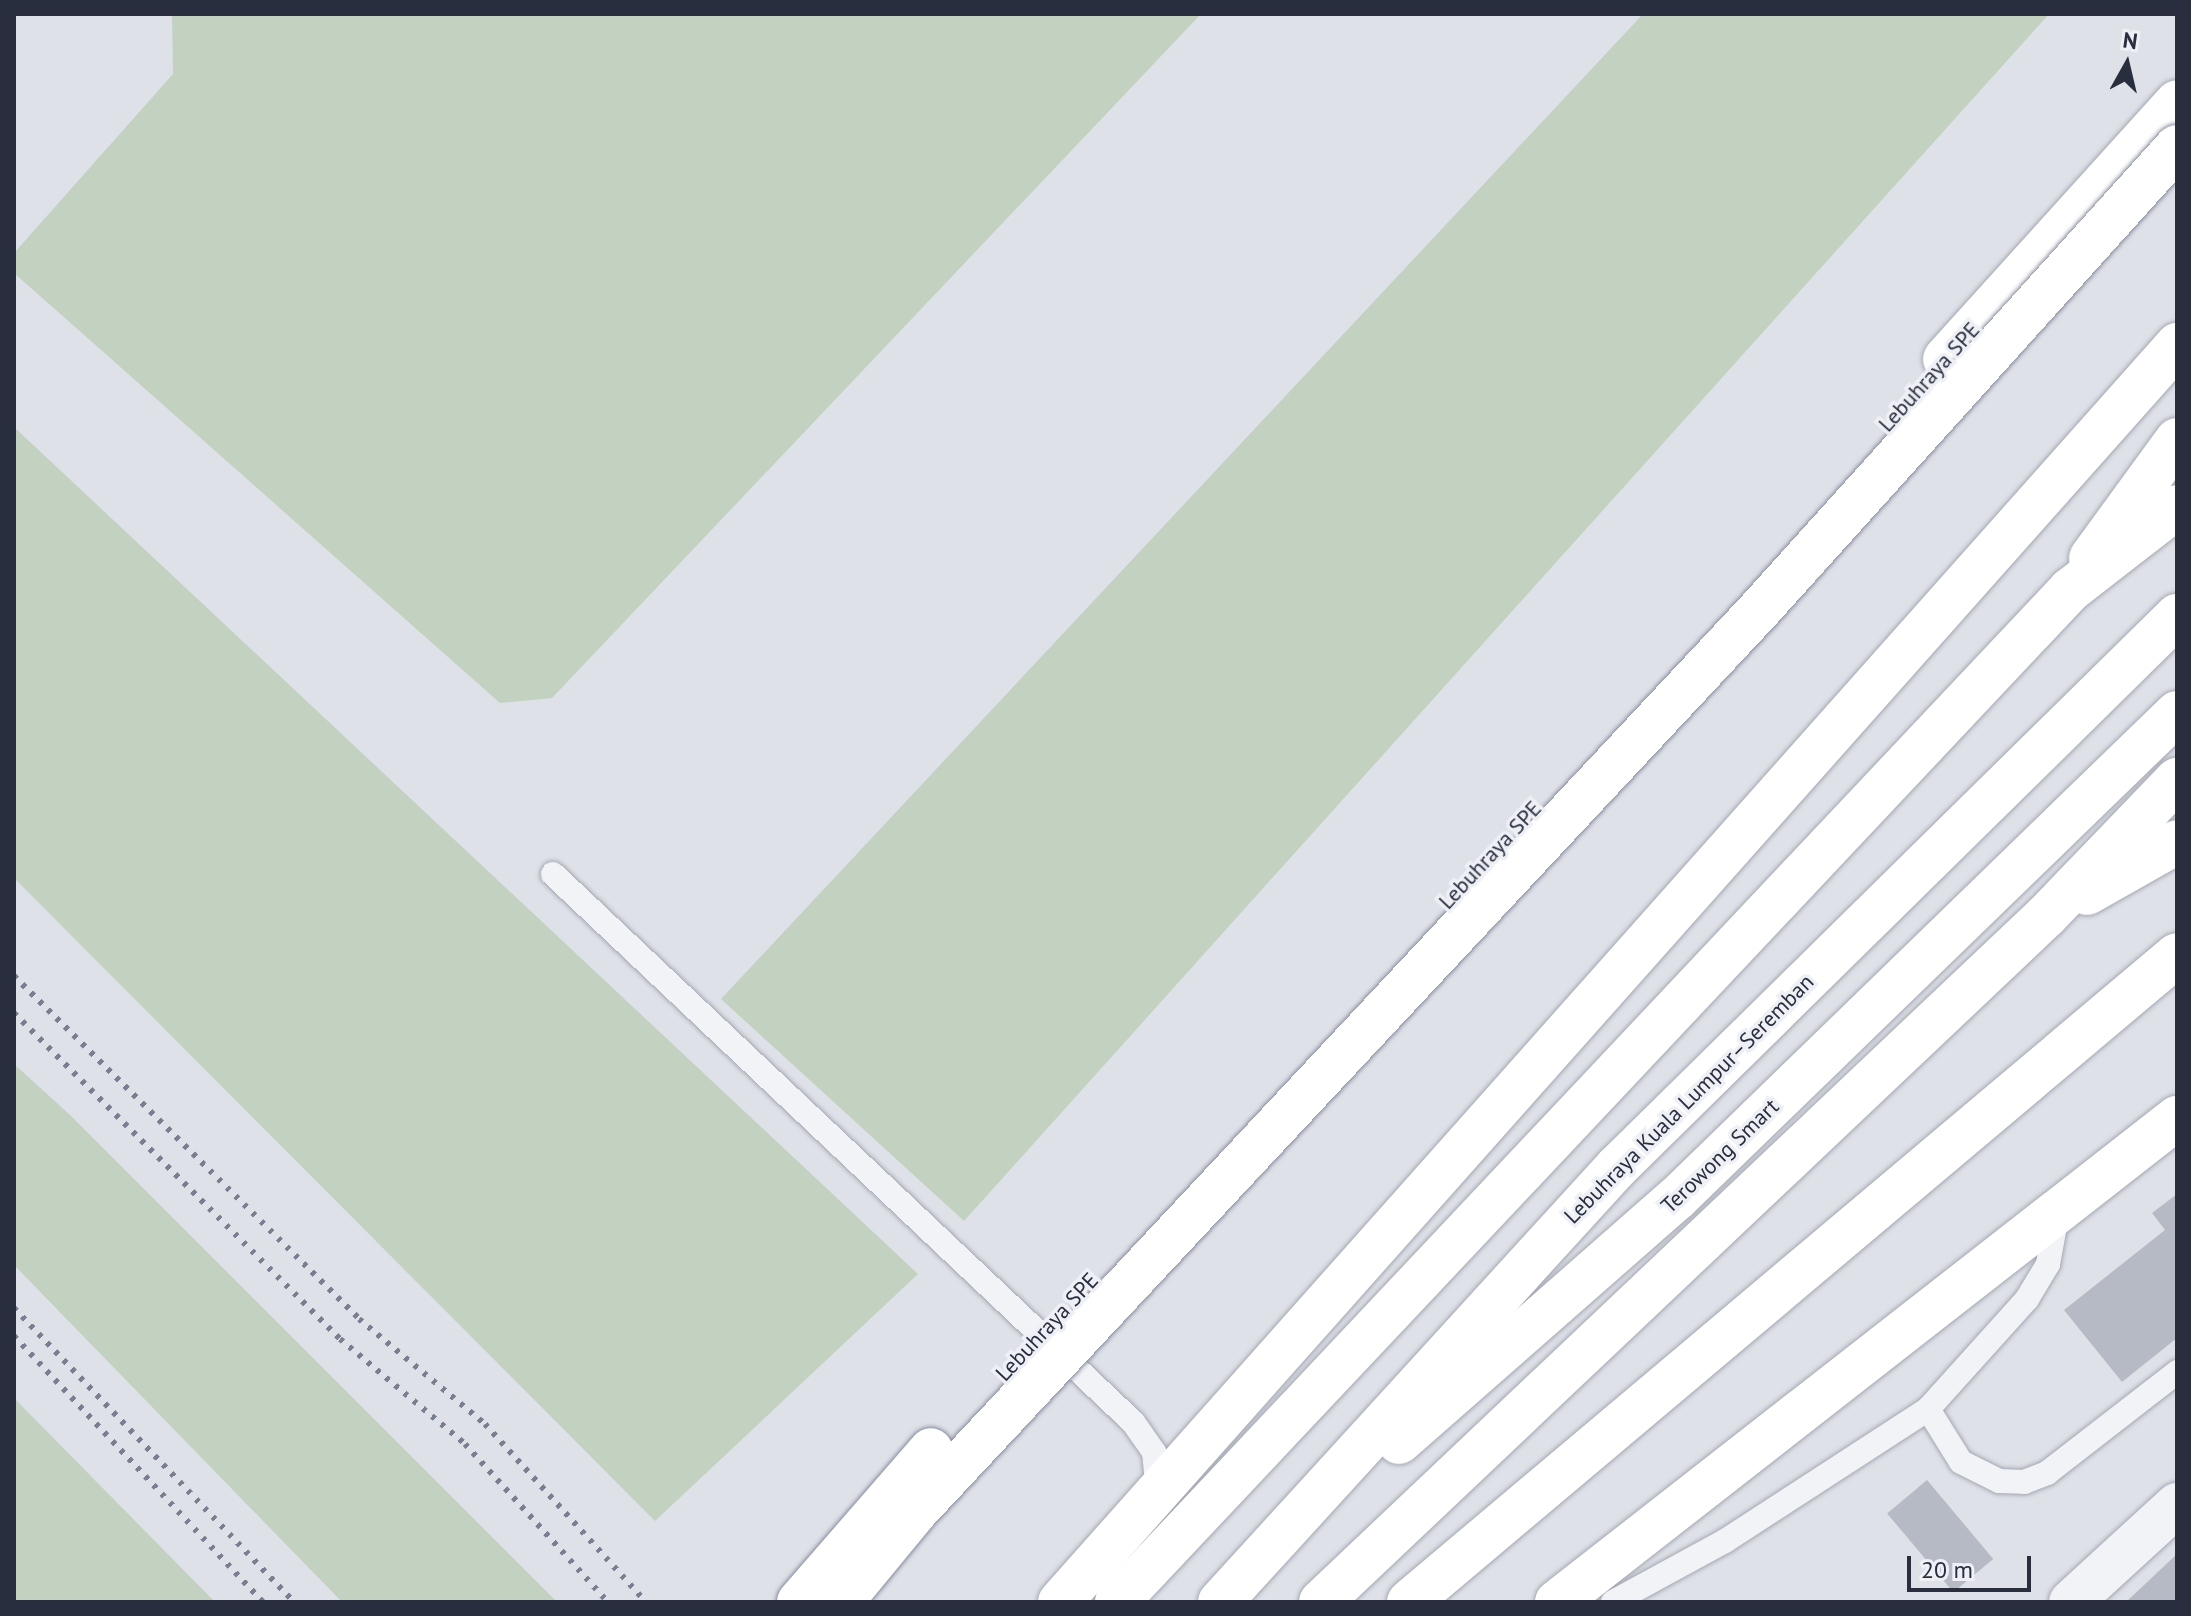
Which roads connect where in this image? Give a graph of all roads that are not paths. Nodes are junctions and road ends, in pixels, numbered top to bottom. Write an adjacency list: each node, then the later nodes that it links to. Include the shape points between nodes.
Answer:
1 (2177, 102): 23 (highway, Lebuhraya SPE, bridge, via 1738,588 883,1501)
2 (2177, 147): 24 (highway, Lebuhraya SPE, bridge, via 1761,608 916,1511)
3 (2177, 345): 20 (highway)
4 (2177, 440): 6 (highway)
5 (2177, 507): 6 (highway)
6 (2070, 590): 26 (highway)
7 (2177, 616): 22 (highway, Lebuhraya Kuala Lumpur–Seremban, via 1617,1167)
8 (2177, 713): 22 (highway, Terowong Smart, via 1676,1199)
9 (2177, 780): 12 (highway)
10 (2177, 842): 12 (highway)
11 (553, 874): 20 (lane, via 1133,1422 1154,1452)
12 (2046, 916): 27 (highway)
13 (2177, 955): 28 (highway)
14 (2177, 1099): 16 (highway)
15 (2177, 1118): 16 (highway)
16 (2122, 1159): 17 (highway)
17 (2058, 1208): 19 (lane, via 2048,1264 2027,1299); 29 (highway)
18 (2177, 1372): 19 (lane, via 2047,1473 2024,1482 1999,1481 1961,1462)
19 (1928, 1409): 30 (lane, via 1725,1541)
20 (1158, 1494): 25 (highway)
21 (2177, 1505): 31 (street)
22 (1232, 1590)
23 (799, 1602)
24 (841, 1602)
25 (1060, 1602)
26 (1117, 1602)
27 (1321, 1602)
28 (1409, 1602)
29 (1557, 1602)
30 (1613, 1602)
31 (2071, 1602)

